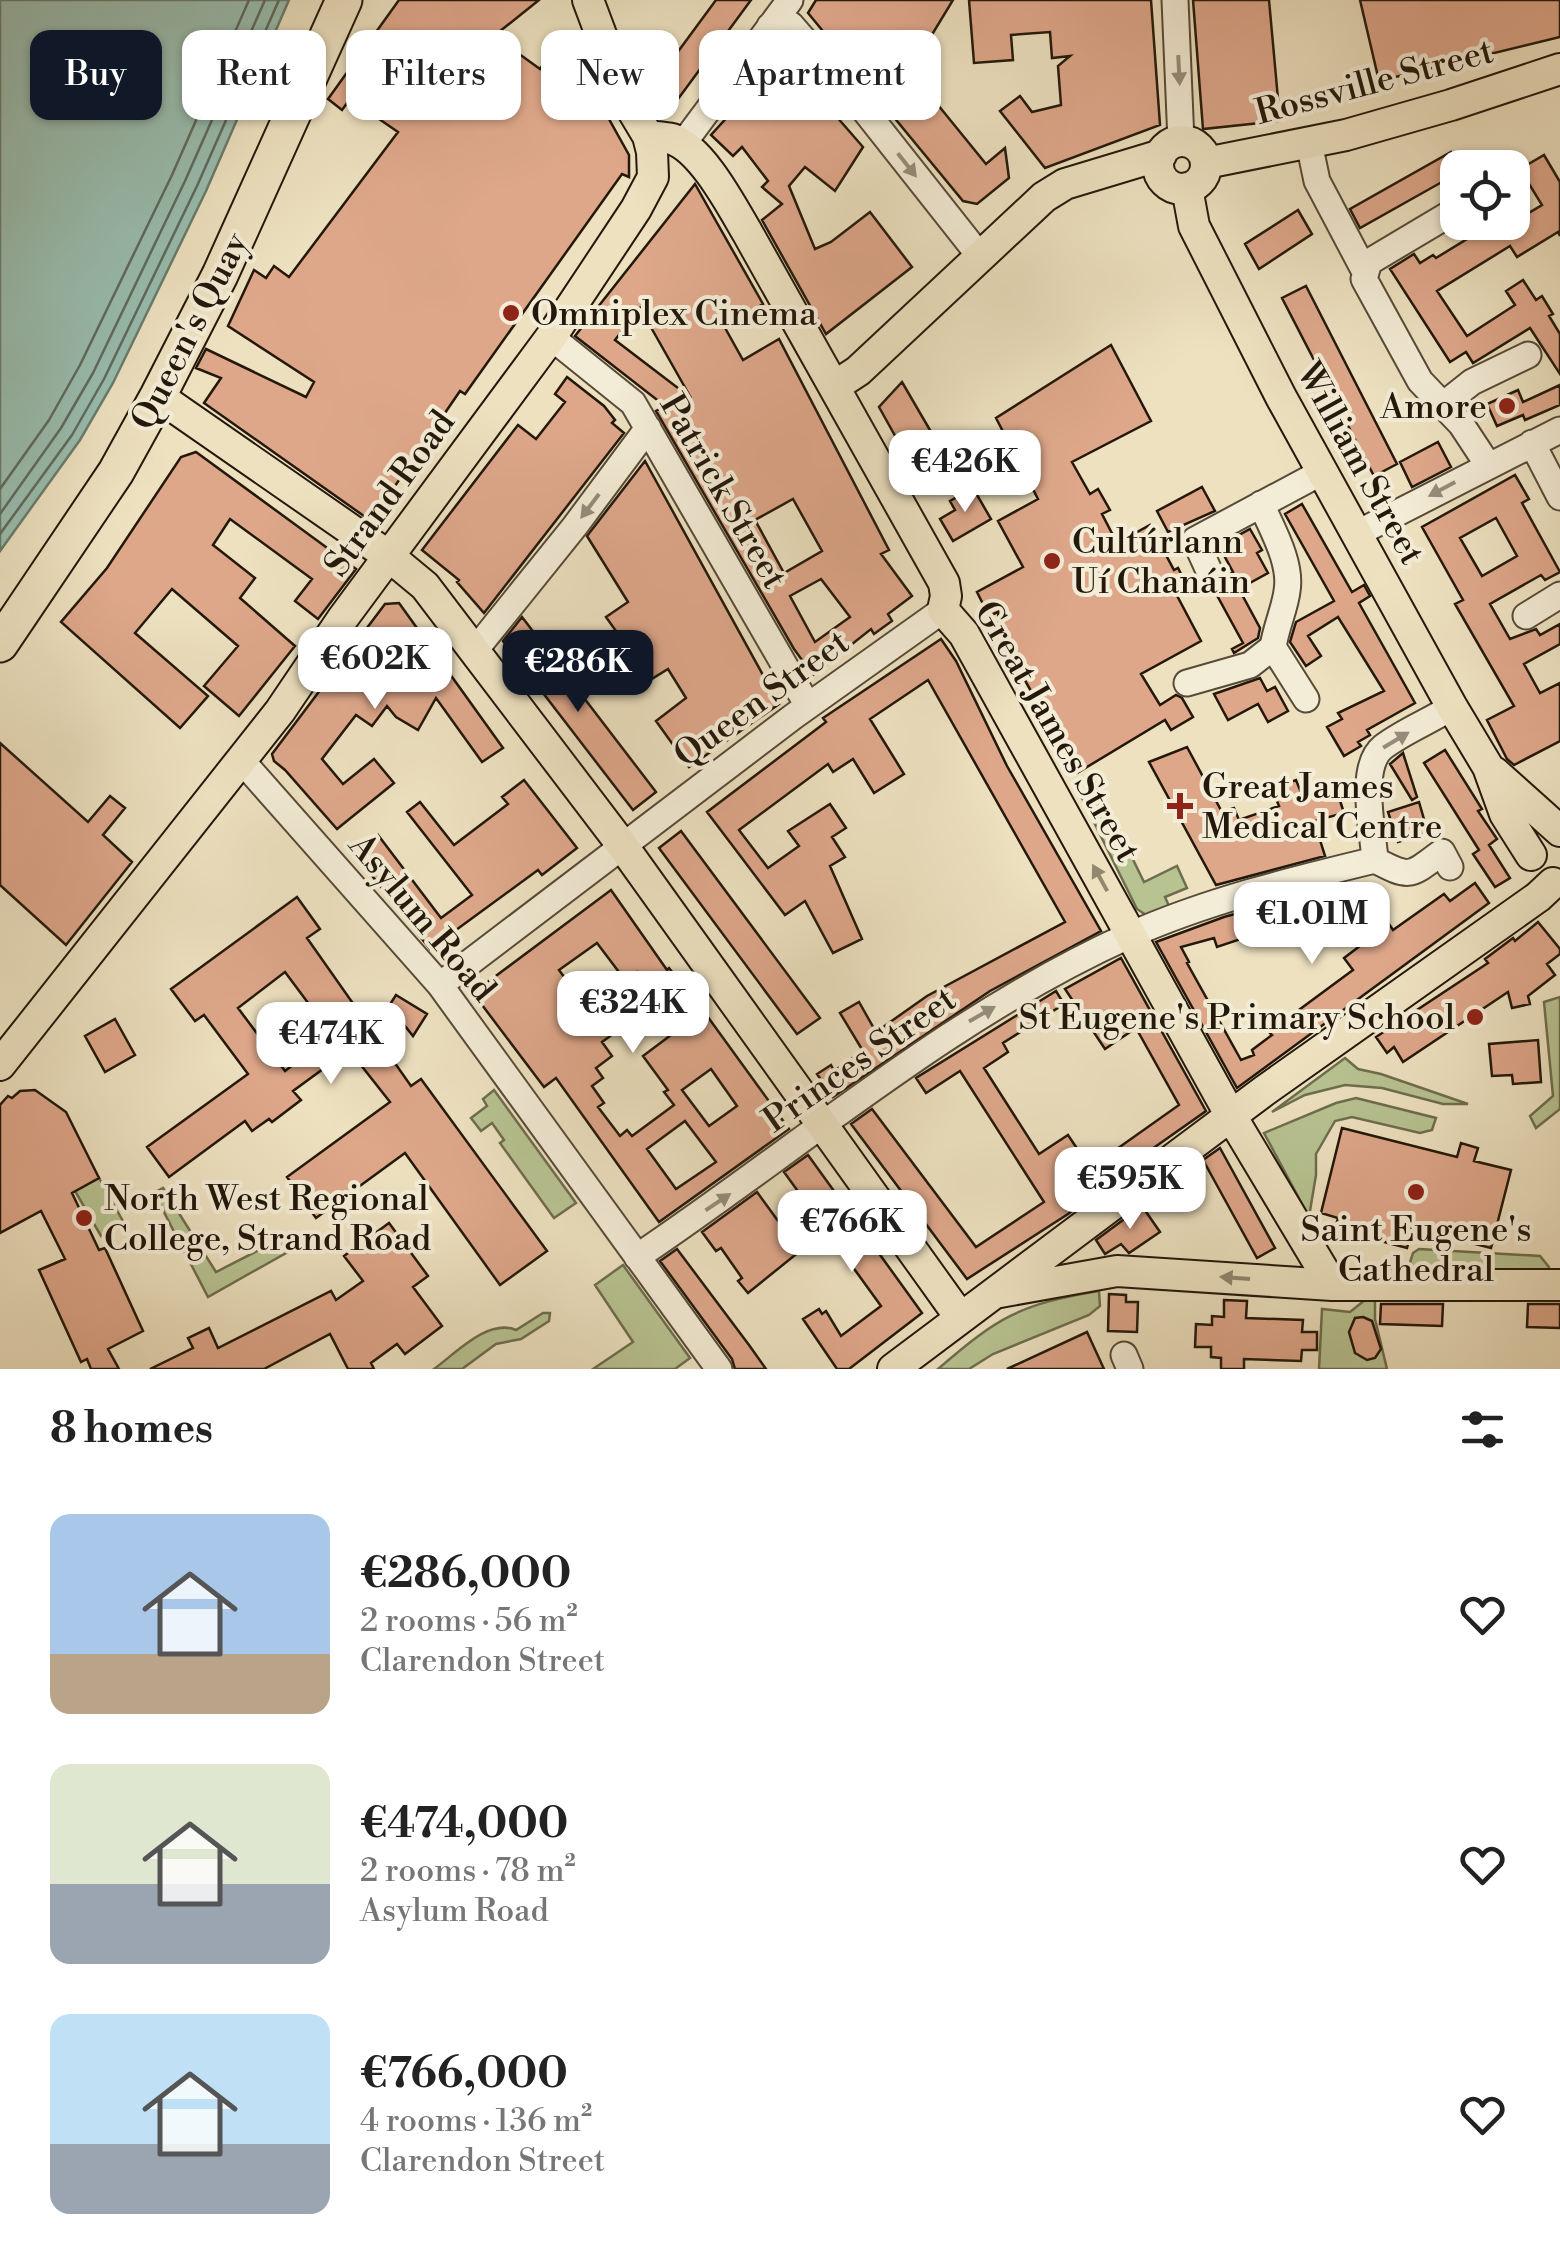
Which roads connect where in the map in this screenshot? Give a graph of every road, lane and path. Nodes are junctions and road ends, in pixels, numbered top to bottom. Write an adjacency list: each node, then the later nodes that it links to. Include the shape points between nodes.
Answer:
1 (344, 0): 19 (highway, Queen's Quay)
2 (588, 0): 7 (main road, via 624,96)
3 (790, 0): 5 (street)
4 (1175, 0): 10 (street, William Street, one-way to 10)
5 (770, 26): 9 (street); 14 (street, one-way to 14, via 791,25)
6 (1560, 69): 8 (main road, Rossville Street)
7 (648, 136): 9 (main road); 12 (main road)
8 (1309, 143): 10 (main road, Rossville Street, via 1206,163 1202,179); 15 (street, via 1317,181)
9 (682, 145): 11 (main road, Great James Street)
10 (1172, 164): 14 (main road, via 1119,168 1065,184); 25 (main road, William Street, via 1194,226)
11 (712, 175): 12 (main road, via 680,170); 18 (main road, Great James Street)
12 (653, 177): 16 (main road, Strand Road)
13 (1440, 219): 15 (street)
14 (978, 255): 18 (main road, via 858,372)
15 (1364, 270): 20 (street, via 1420,381)
16 (550, 337): 21 (street, Patrick Street, via 633,403); 29 (main road, Strand Road)
17 (1528, 355): 20 (street, via 1472,382)
18 (835, 386): 32 (main road, Great James Street, via 944,584)
19 (158, 396): 29 (main road); 34 (highway, Queen's Quay, via 107,486)
20 (1443, 405): 24 (street)
21 (648, 428): 36 (street, one-way to 36); 39 (street, Patrick Street)
22 (1560, 430): 23 (street)
23 (1532, 443): 24 (street); 26 (street)
24 (1488, 465): 28 (street, one-way to 28)
25 (1322, 472): 27 (street); 28 (main road, William Street)
26 (1560, 497)
27 (1261, 504): 30 (street, via 1195,540); 35 (street, via 1280,546 1288,589)
28 (1358, 533): 40 (main road, William Street)
29 (390, 557): 36 (main road, via 426,586); 41 (main road, Strand Road)
30 (1210, 573)
31 (1560, 596): 33 (street)
32 (943, 610): 39 (street, Queen Street); 48 (main road, Great James Street, one-way to 32, via 964,634)
33 (1526, 616)
34 (0, 644)
35 (1272, 647): 37 (street, via 1250,666); 38 (street)
36 (476, 649): 44 (main road)
37 (1187, 683)
38 (1306, 699)
39 (808, 706): 44 (street, Queen Street)
40 (1452, 707): 42 (main road, William Street); 45 (street, one-way to 40, via 1371,764 1381,748)
41 (242, 760): 49 (street, Asylum Road); 50 (main road, Strand Road)
42 (1488, 766): 43 (main road, William Street); 47 (main road, William Street, via 1506,814)
43 (1560, 832): 47 (main road, via 1541,836)
44 (622, 845): 49 (street, Queen Street); 52 (main road)
45 (1375, 860): 46 (street, via 1411,875 1442,852); 48 (street, Princes Street, via 1206,906)
46 (1450, 867)
47 (1544, 871): 51 (main road, via 1512,913)
48 (1131, 934): 51 (main road, Great James Street); 52 (street, Princes Street, one-way to 48, via 968,1022)
49 (440, 985): 53 (street, Asylum Road)
50 (0, 1066)
51 (1231, 1116): 54 (main road, Great James Street); 56 (main road)
52 (822, 1124): 53 (street, Princes Street, one-way to 52); 57 (main road)
53 (637, 1257): 58 (street, Asylum Road)
54 (1332, 1285): 55 (main road); 56 (main road, one-way to 56, via 1117,1272)
55 (1560, 1285)
56 (992, 1294): 57 (main road)
57 (960, 1317): 59 (main road)
58 (719, 1369)
59 (893, 1369)

